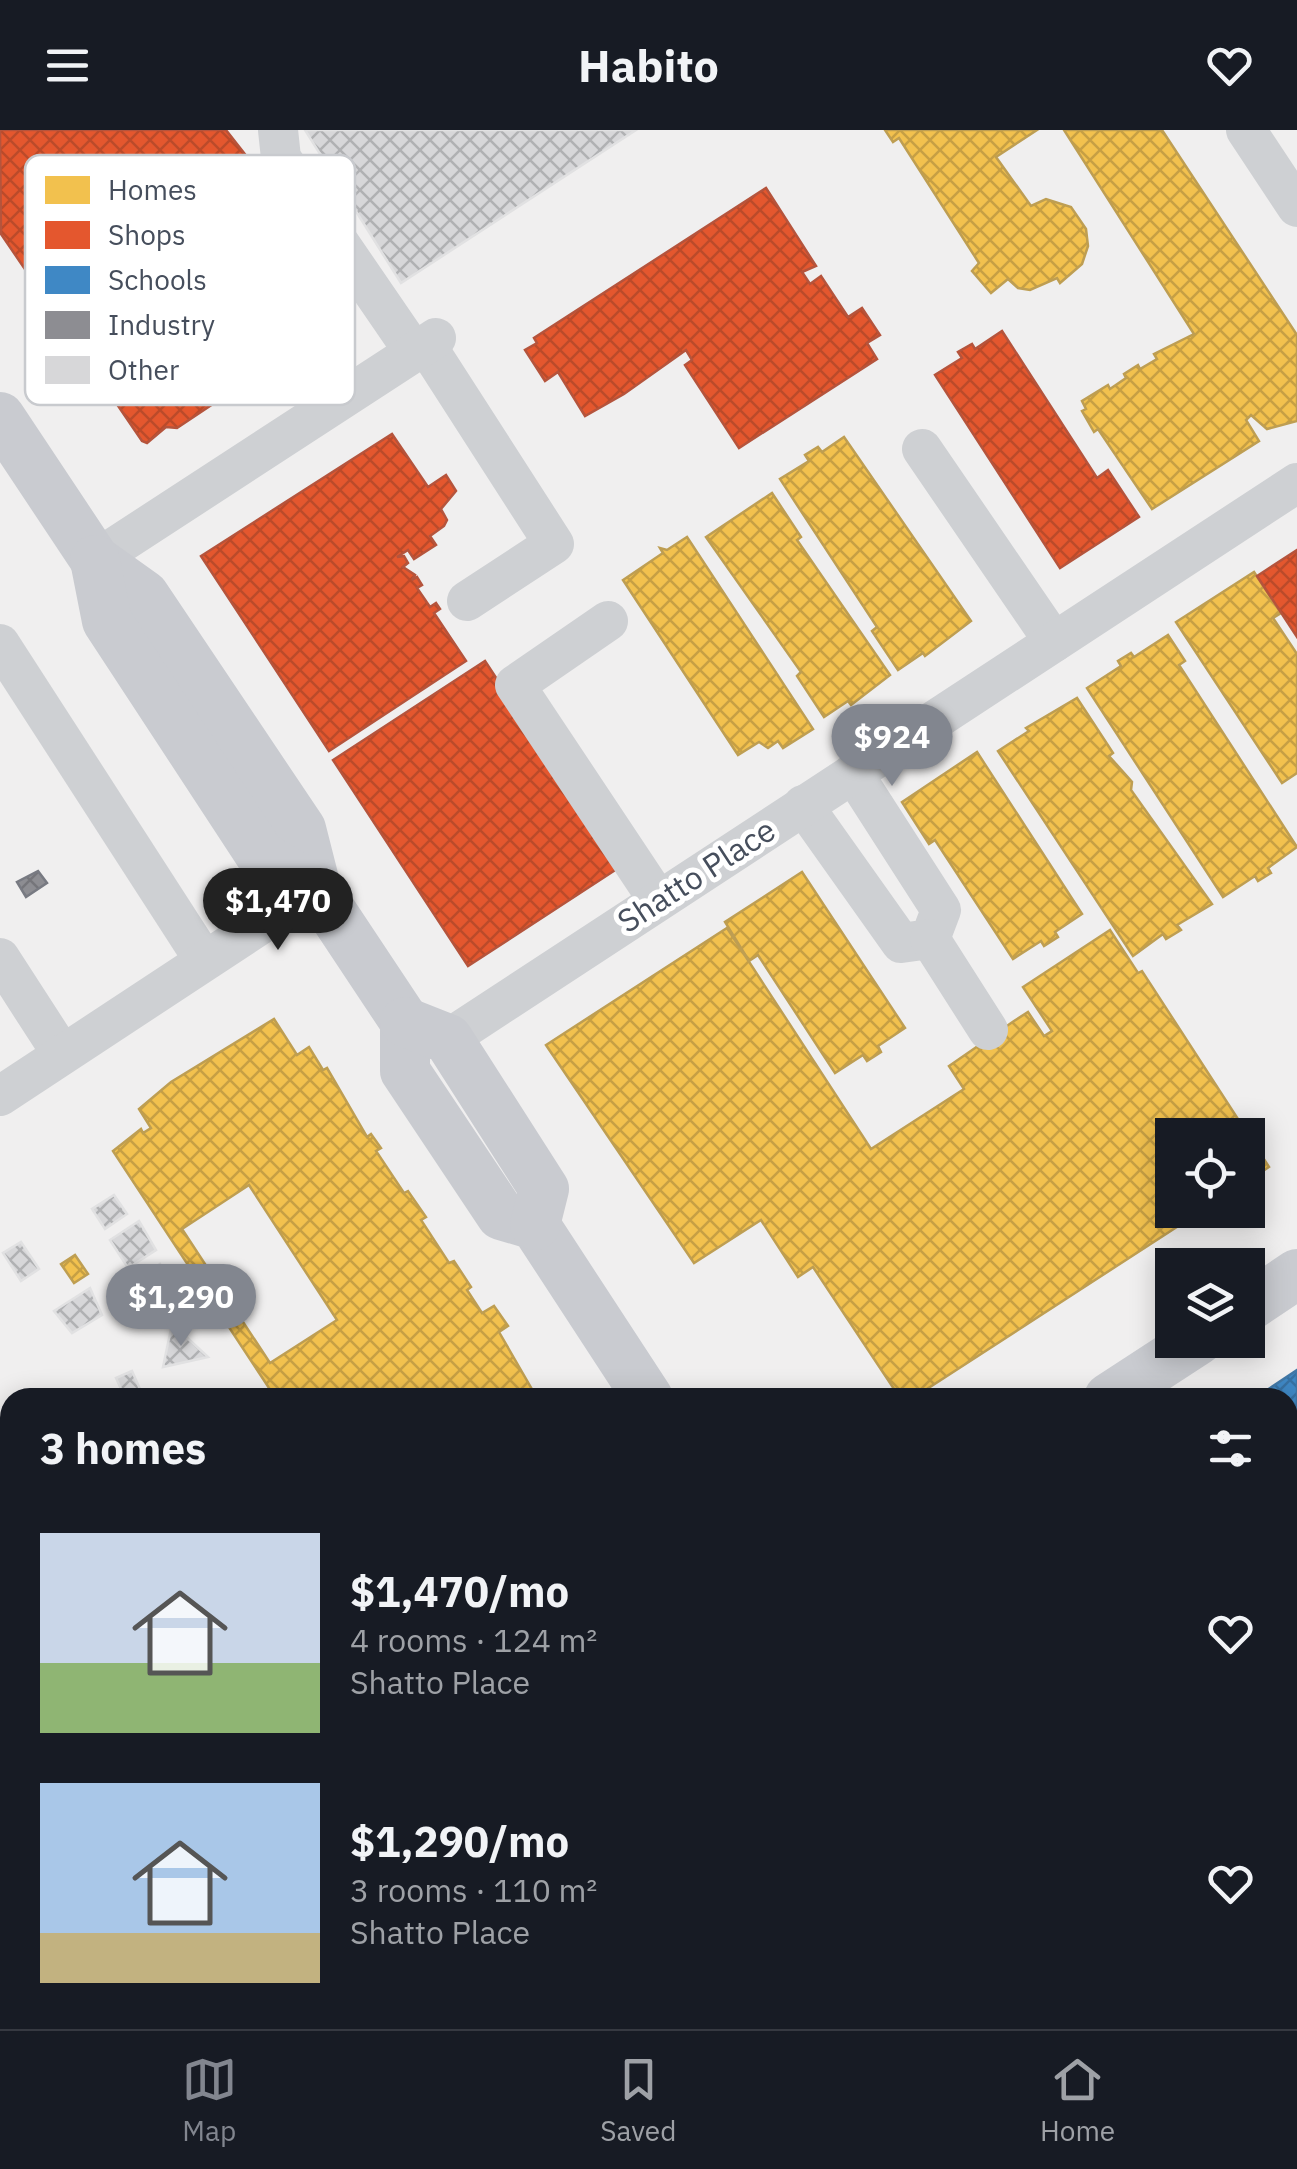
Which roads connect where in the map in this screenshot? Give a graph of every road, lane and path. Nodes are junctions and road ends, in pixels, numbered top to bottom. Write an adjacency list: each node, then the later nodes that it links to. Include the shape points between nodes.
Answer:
1 (278, 130): 3 (street)
2 (1246, 130): 4 (street)
3 (281, 155)
4 (1297, 207)
5 (355, 254): 6 (street)
6 (425, 345): 7 (street); 13 (street, via 554,544)
7 (355, 391)
8 (333, 405): 12 (street)
9 (0, 417): 12 (main road)
10 (922, 450): 15 (street)
11 (1297, 483): 15 (street, Shatto Place)
12 (95, 560): 19 (main road, via 144,595 302,829)
13 (467, 601)
14 (608, 620): 20 (street, via 515,685)
15 (1054, 642): 17 (street, Shatto Place)
16 (0, 644): 23 (street)
17 (853, 772): 18 (street, Shatto Place); 21 (street, via 941,910)
18 (803, 805): 20 (street, Shatto Place); 21 (street, via 901,942)
19 (316, 888): 23 (street); 24 (main road)
20 (658, 900): 24 (street, Shatto Place)
21 (930, 939): 25 (street)
22 (0, 958): 26 (street)
23 (204, 960): 26 (street)
24 (426, 1030): 31 (main road, via 405,1072 500,1215 534,1225)
25 (988, 1030)
26 (62, 1054): 27 (street)
27 (0, 1096)
28 (1297, 1274): 29 (main road)
29 (1265, 1296)
30 (1170, 1358): 32 (main road)
31 (641, 1388)
32 (1124, 1388)

